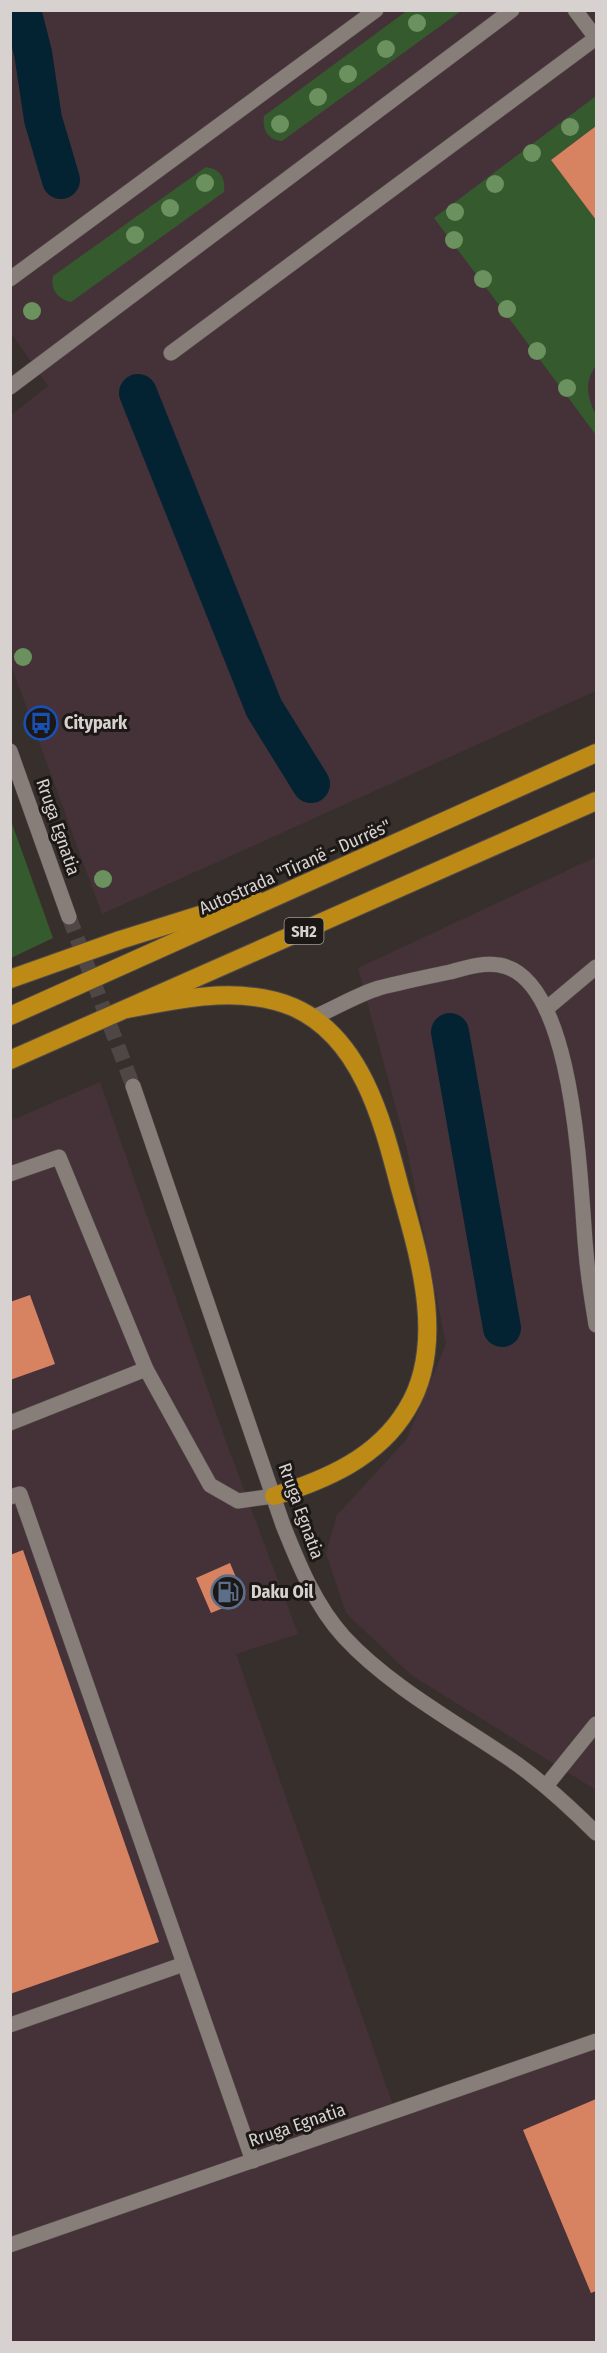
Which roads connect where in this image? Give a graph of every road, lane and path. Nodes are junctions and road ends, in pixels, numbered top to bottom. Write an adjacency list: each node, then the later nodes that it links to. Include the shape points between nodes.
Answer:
1 (376, 10): 5 (main road)
2 (512, 10): 7 (main road)
3 (575, 10): 4 (main road)
4 (596, 38): 6 (main road)
5 (10, 279)
6 (171, 353)
7 (10, 387)
8 (10, 751): 12 (main road, Rruga Egnatia)
9 (597, 753): 11 (highway, Autostrada "Tiranë - Durrës" / SH2)
10 (597, 801): 15 (highway, SH2)
11 (322, 878): 14 (highway, via 120,940); 17 (highway, Autostrada "Tiranë - Durrës" / SH2)
12 (69, 917)
13 (597, 967): 16 (main road)
14 (10, 979)
15 (127, 1009): 18 (highway, via 194,996 248,997 292,1007); 19 (highway, SH2)
16 (546, 1009): 18 (main road, via 523,975 500,965 477,966 376,989); 24 (main road, via 565,1065 574,1120)
17 (10, 1016)
18 (312, 1018): 27 (highway, via 346,1052 382,1123 412,1231 427,1315 426,1341 422,1378 407,1410 376,1447 313,1484)
19 (59, 1037): 20 (highway, SH2); 21 (highway)
20 (10, 1060)
21 (10, 1072)
22 (133, 1086): 27 (main road, Rruga Egnatia)
23 (10, 1174): 25 (main road, via 58,1156)
24 (597, 1325)
25 (146, 1369): 26 (main road); 27 (main road, via 210,1485 238,1501)
26 (10, 1423)
27 (274, 1496): 30 (main road, Rruga Egnatia, via 304,1576 344,1637 420,1699)
28 (10, 1497): 32 (main road, via 20,1494)
29 (597, 1724): 30 (main road)
30 (546, 1786): 31 (main road, Rruga Egnatia)
31 (597, 1833)
32 (184, 1964): 33 (main road); 35 (main road)
33 (10, 2025)
34 (597, 2041): 35 (main road, Rruga Egnatia)
35 (253, 2161): 36 (main road, Rruga Egnatia)
36 (10, 2245)

